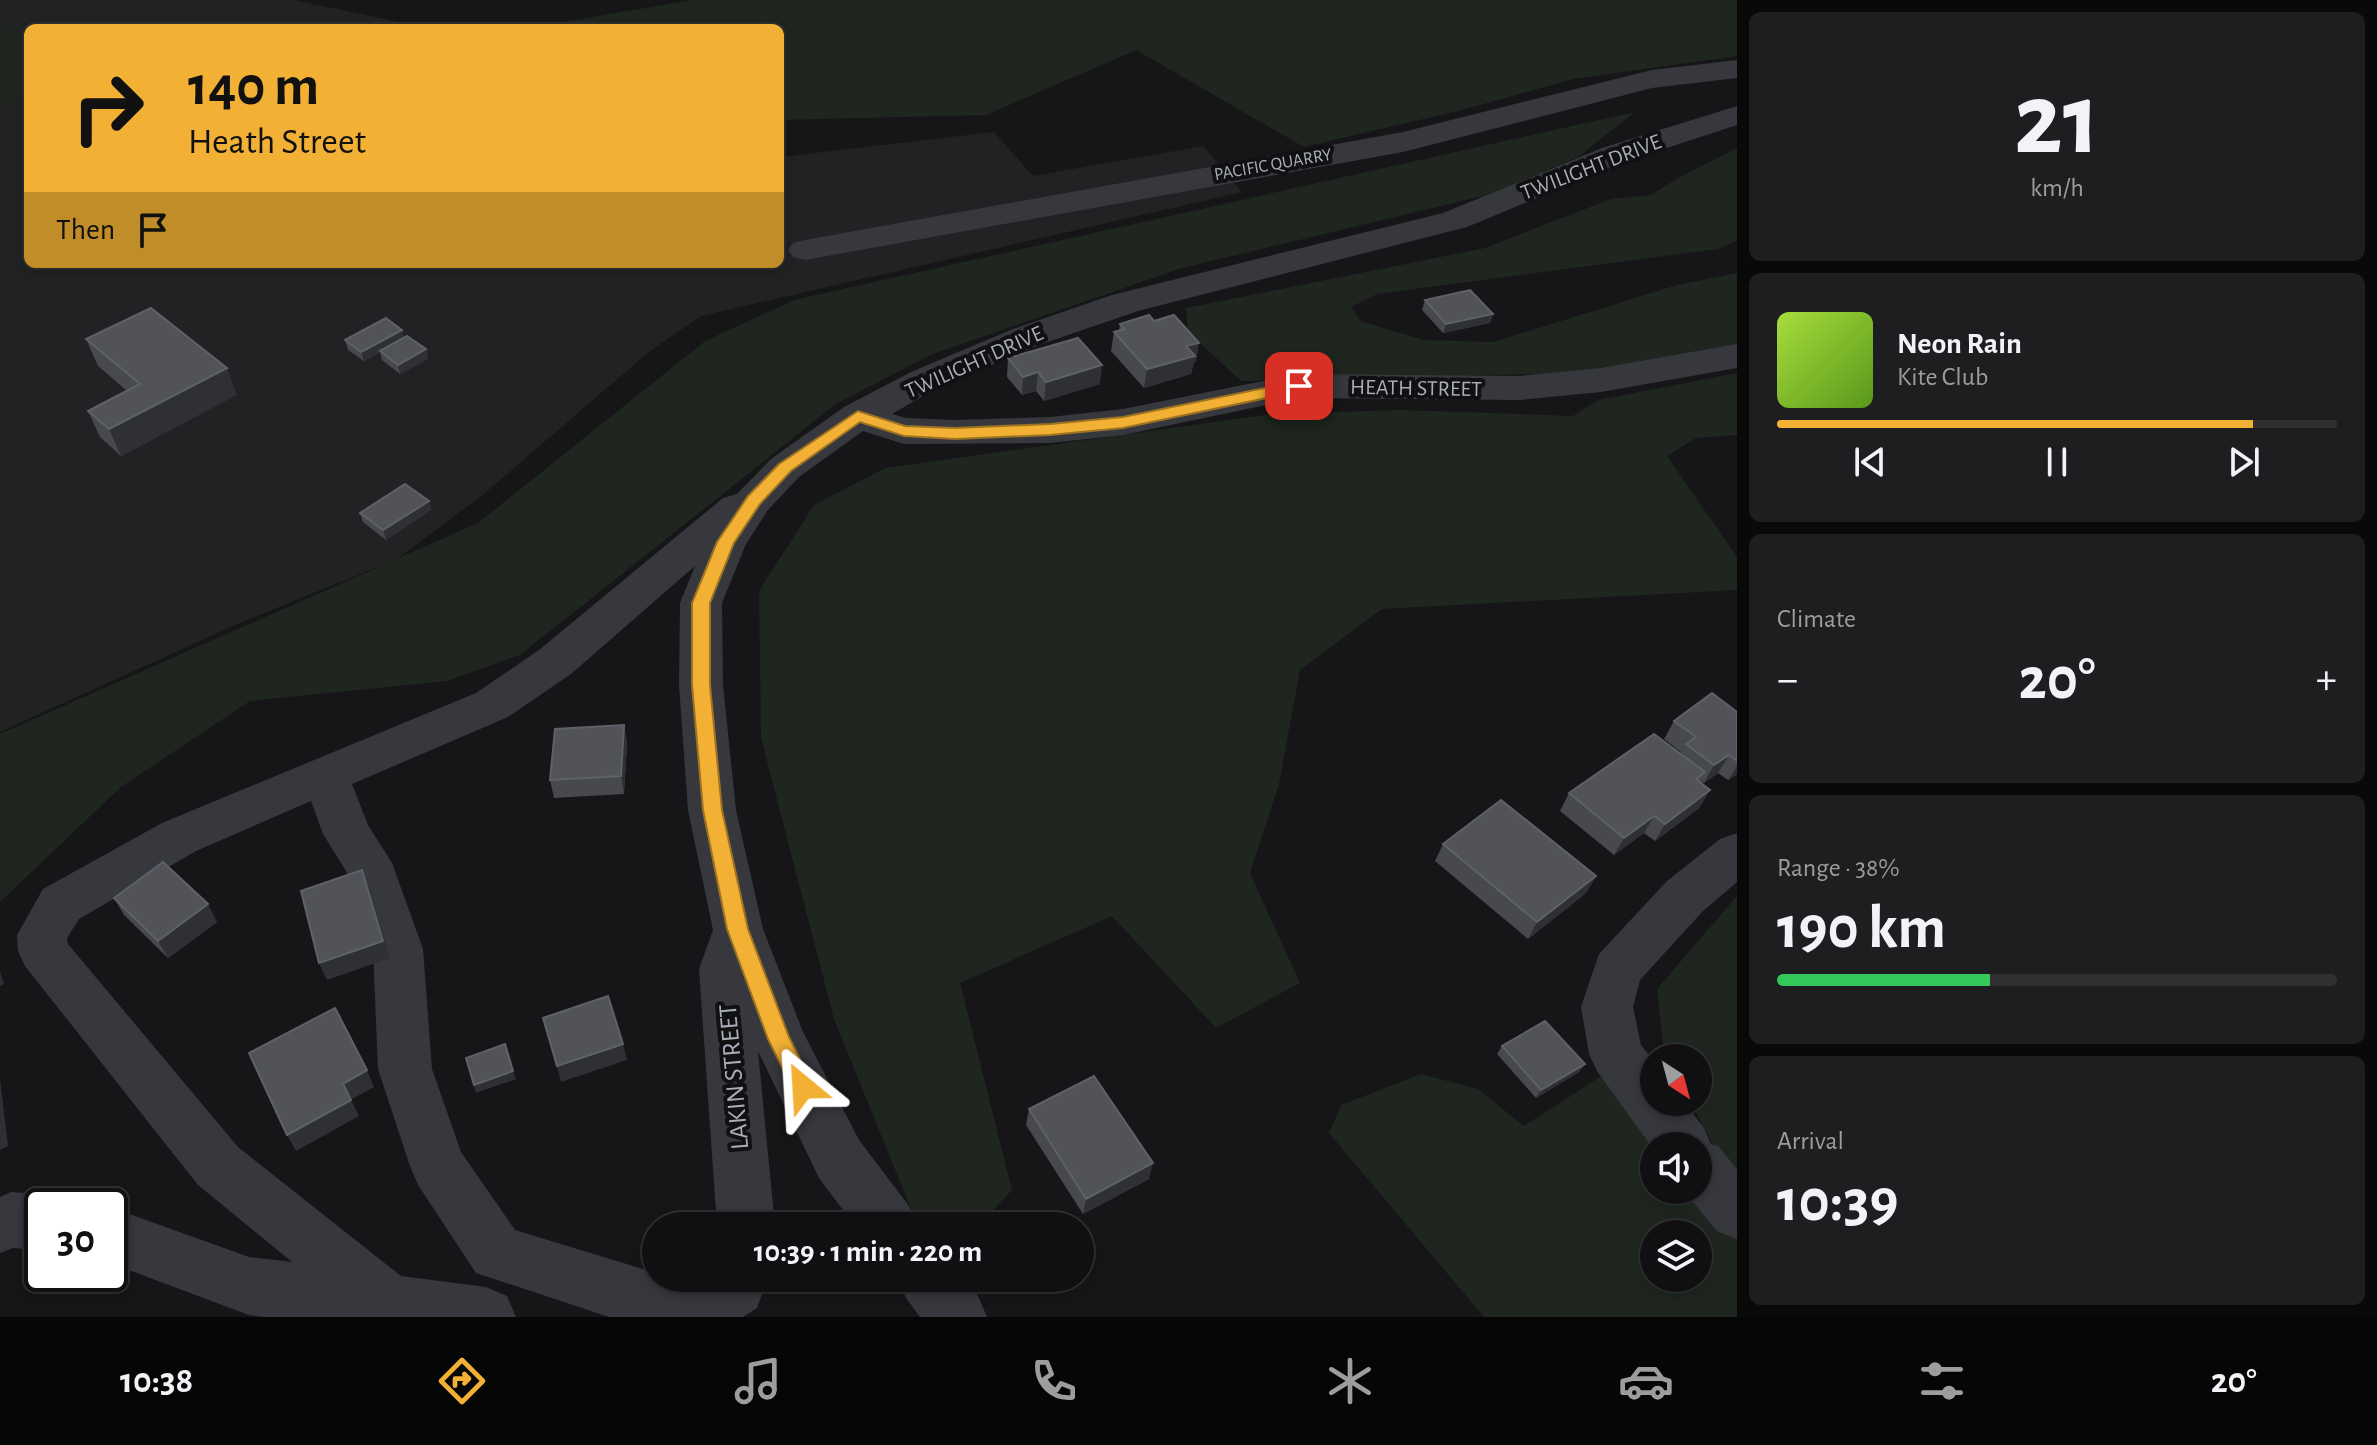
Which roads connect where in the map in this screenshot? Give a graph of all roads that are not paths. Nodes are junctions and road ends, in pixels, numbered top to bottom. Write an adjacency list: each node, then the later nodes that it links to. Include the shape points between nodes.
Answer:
1 (1737, 69): 3 (street, PACIFIC QUARRY, via 1652,79 1403,142)
2 (1737, 115): 5 (street, TWILIGHT DRIVE, via 1613,155 1455,220 1125,303 1054,327 924,380)
3 (805, 250)
4 (1737, 356): 5 (street, HEATH STREET, via 1520,388 1299,386 1123,422 1050,430 904,431)
5 (858, 416): 6 (street, TWILIGHT DRIVE)
6 (785, 468): 7 (street, via 555,662 492,705); 9 (street, TWILIGHT DRIVE, via 754,500 726,542 701,603 701,685 712,810)
7 (326, 777): 19 (street, via 179,837 61,904 42,935 43,951 218,1166); 20 (street, via 347,834 368,863 398,949 405,1069 438,1166 496,1253)
8 (1737, 853): 10 (street, via 1685,896 1617,970 1607,1007 1616,1054)
9 (738, 929): 12 (street, LAKIN STREET, via 725,969); 13 (street, TWILIGHT DRIVE, via 779,1039 833,1146)
10 (1674, 1132)
11 (1712, 1182): 14 (street)
12 (745, 1212)
13 (879, 1212)
14 (1737, 1212)
15 (24, 1221): 16 (street)
16 (0, 1225)
17 (128, 1242): 19 (street, via 249,1286)
18 (938, 1292): 22 (street)
19 (387, 1303): 21 (street)
20 (709, 1303)
21 (486, 1317)
22 (957, 1317)

